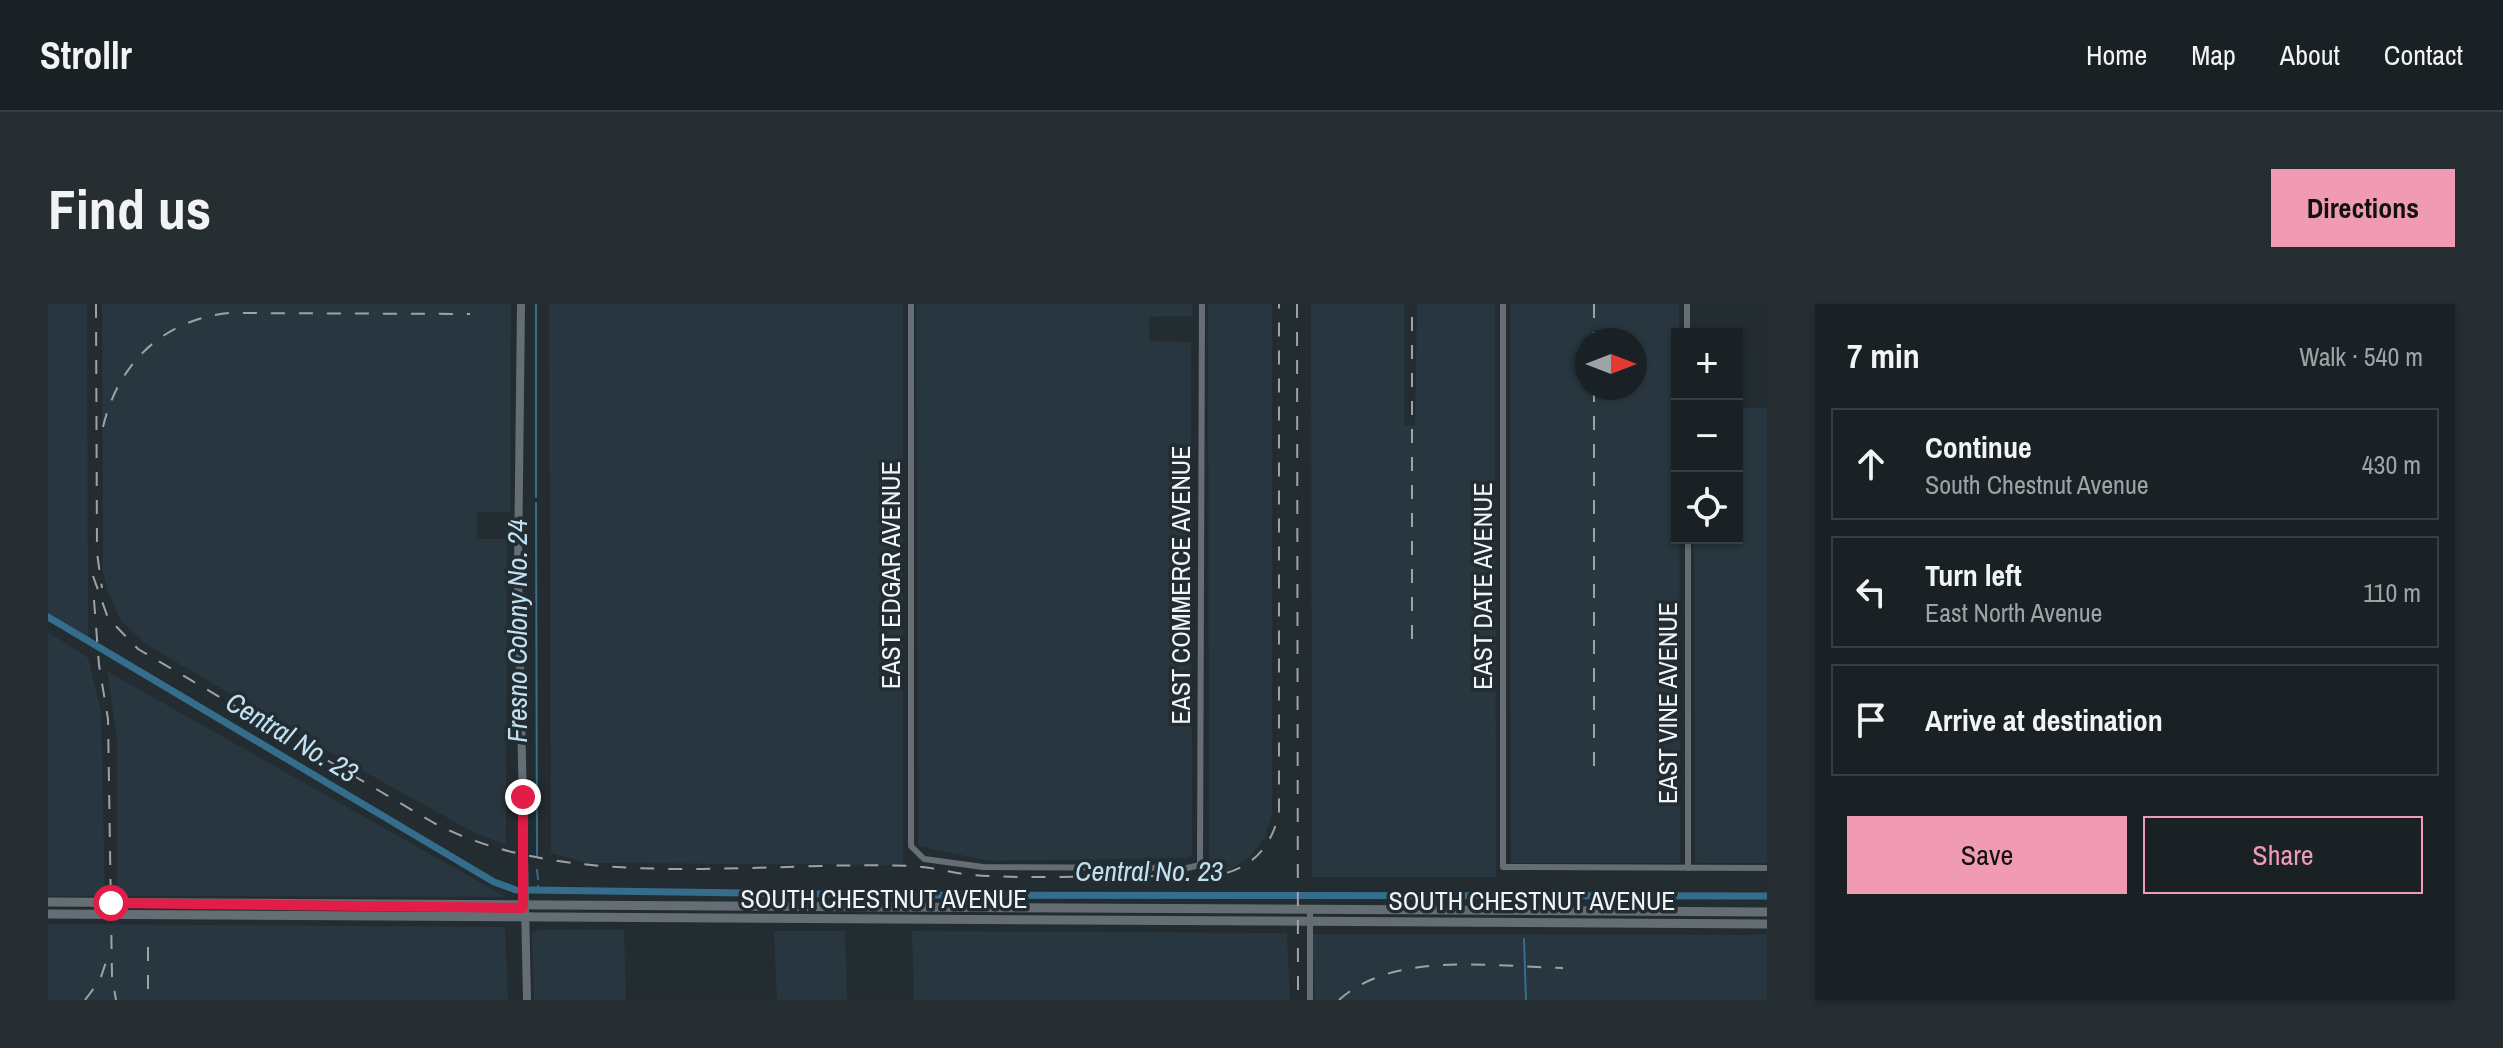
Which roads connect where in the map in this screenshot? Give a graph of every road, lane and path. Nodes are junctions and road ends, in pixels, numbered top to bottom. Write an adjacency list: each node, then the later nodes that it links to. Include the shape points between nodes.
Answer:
1 (521, 304): 12 (street)
2 (911, 304): 8 (street, EAST EDGAR AVENUE, via 911,846 924,859 983,867)
3 (1202, 304): 8 (street, EAST COMMERCE AVENUE)
4 (1503, 304): 9 (street, EAST DATE AVENUE, via 1503,867)
5 (1687, 304): 6 (street)
6 (1687, 328)
7 (1688, 544): 9 (street, EAST VINE AVENUE)
8 (1200, 865)
9 (1688, 868): 10 (street)
10 (1767, 868)
11 (48, 902): 12 (main road, SOUTH CHESTNUT AVENUE)
12 (523, 902): 13 (main road, SOUTH CHESTNUT AVENUE); 17 (street)
13 (910, 909): 14 (main road, SOUTH CHESTNUT AVENUE); 18 (main road)
14 (1310, 911): 15 (main road, SOUTH CHESTNUT AVENUE); 19 (street)
15 (1767, 912)
16 (48, 914): 17 (main road, SOUTH CHESTNUT AVENUE)
17 (523, 920): 18 (main road, SOUTH CHESTNUT AVENUE); 21 (street)
18 (911, 921): 19 (main road, SOUTH CHESTNUT AVENUE)
19 (1310, 923): 20 (main road, SOUTH CHESTNUT AVENUE); 22 (street)
20 (1767, 924)
21 (527, 1000)
22 (1310, 1000)

